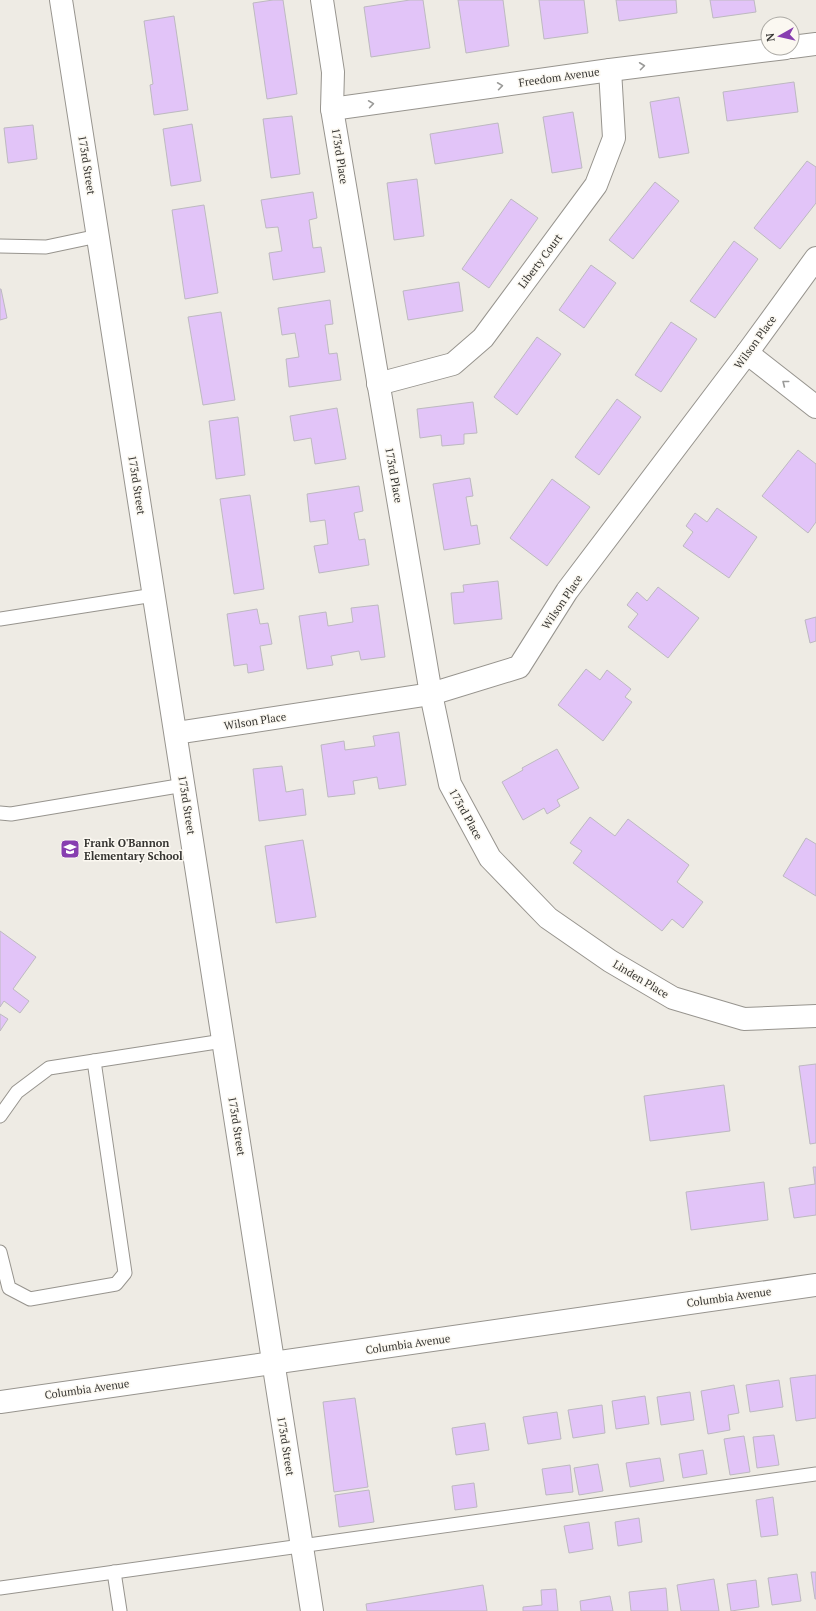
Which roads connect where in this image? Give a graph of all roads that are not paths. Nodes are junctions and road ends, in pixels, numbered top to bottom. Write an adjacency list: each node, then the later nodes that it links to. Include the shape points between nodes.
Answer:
1 (61, 0): 8 (street, 173rd Street)
2 (322, 0): 7 (street, 173rd Place, via 333,72)
3 (816, 44): 4 (street)
4 (800, 46)
5 (760, 51): 6 (street, Freedom Avenue, one-way to 5)
6 (610, 70): 7 (street, Freedom Avenue, one-way to 6); 12 (street, Liberty Court, via 614,138 596,185 587,198 483,338 453,364)
7 (332, 110): 12 (street, 173rd Place)
8 (98, 236): 9 (lane, via 46,247); 14 (street, 173rd Street)
9 (0, 246)
10 (816, 258): 11 (street, Wilson Place)
11 (747, 353): 13 (street, one-way to 11); 16 (street, Wilson Place, via 567,591 518,667)
12 (378, 384): 16 (street, 173rd Place)
13 (816, 407)
14 (154, 595): 15 (lane); 17 (street, 173rd Street)
15 (0, 619)
16 (431, 694): 17 (street, Wilson Place); 20 (street, 173rd Place, via 450,784 490,858)
17 (176, 733): 18 (street, 173rd Street)
18 (184, 785): 19 (lane, via 11,814); 22 (street, 173rd Street)
19 (0, 813)
20 (548, 918): 21 (street, Linden Place, via 610,961 673,998 744,1019)
21 (816, 1016)
22 (223, 1041): 23 (lane); 27 (street, 173rd Street)
23 (94, 1061): 24 (lane, via 49,1068 17,1092); 25 (lane, via 125,1273 116,1284 30,1299 9,1288)
24 (0, 1116)
25 (0, 1252)
26 (816, 1285): 27 (street, Columbia Avenue)
27 (274, 1363): 28 (street, Columbia Avenue); 30 (street, 173rd Street)
28 (0, 1402)
29 (816, 1474): 30 (lane)
30 (302, 1546): 31 (lane); 34 (street, 173rd Street)
31 (114, 1572): 32 (lane); 33 (lane)
32 (0, 1588)
33 (120, 1611)
34 (312, 1611)

